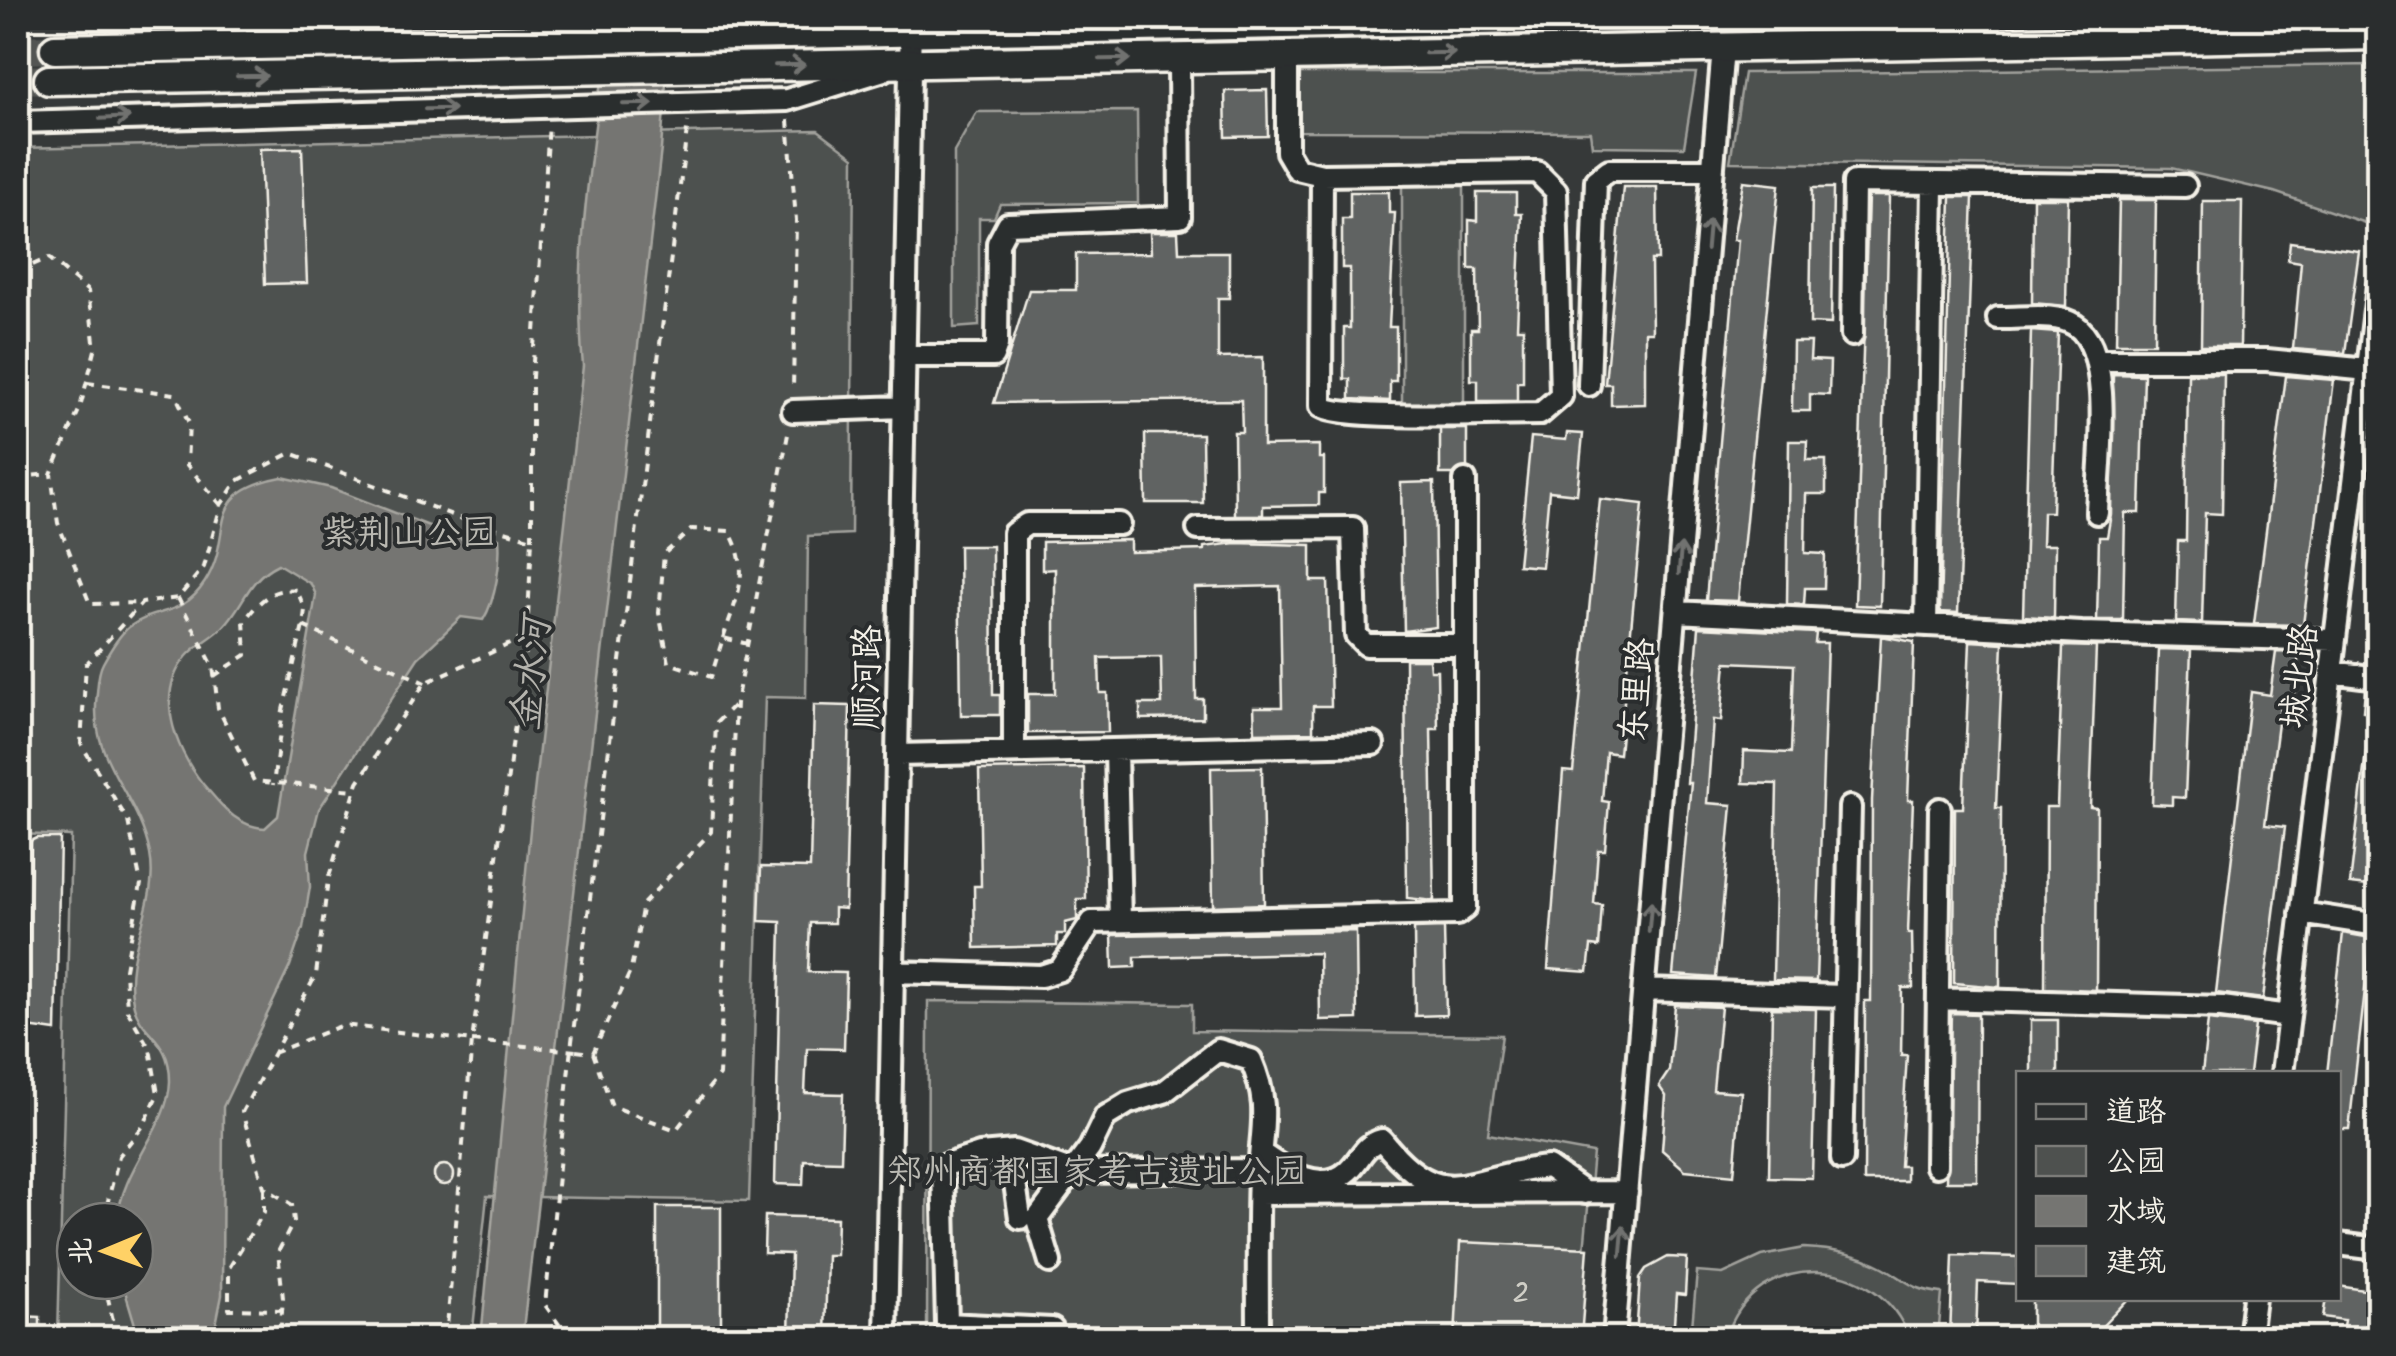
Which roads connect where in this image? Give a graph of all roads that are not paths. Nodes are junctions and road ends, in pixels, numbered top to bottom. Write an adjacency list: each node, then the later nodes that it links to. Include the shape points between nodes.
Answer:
1 (861, 18): 4 (street)
2 (1575, 18): 3 (main road)
3 (1225, 21): 4 (main road)
4 (909, 26): 7 (main road); 10 (street, 顺河路)
5 (2378, 35): 6 (main road)
6 (1724, 48): 8 (main road, one-way to 6); 13 (street, 东里路)
7 (54, 49)
8 (1287, 56): 9 (main road); 14 (street, via 1286,152 1298,169)
9 (1179, 58): 10 (main road, one-way to 9); 20 (street, via 1180,216 1008,224 998,243 993,356)
10 (910, 62): 11 (main road, one-way to 10); 12 (street, one-way to 10, via 787,100); 20 (street, 顺河路)
11 (49, 80)
12 (18, 122)
13 (1713, 170): 23 (street, via 1599,174); 30 (street, 东里路, one-way to 13)
14 (1322, 176): 14 (street, via 1321,406 1329,412 1392,414 1540,414 1551,408 1560,396 1556,192 1550,181 1537,172)
15 (1933, 184): 16 (street); 19 (street, via 1854,182); 31 (street)
16 (2185, 186)
17 (2378, 286): 22 (street, 城北路)
18 (1998, 318): 21 (street, via 2062,319 2082,331)
19 (1852, 335)
20 (904, 356): 24 (street, 顺河路)
21 (2098, 360): 22 (street, via 2267,360); 27 (street)
22 (2371, 384): 32 (street, 城北路)
23 (1589, 385)
24 (904, 407): 25 (street); 39 (street, 顺河路)
25 (793, 411)
26 (1466, 480): 33 (street)
27 (2097, 513)
28 (1118, 524): 38 (street, via 1026,524 1014,533)
29 (1198, 529): 33 (street, via 1354,528 1356,635 1366,645)
30 (1676, 612): 31 (street); 46 (street, 东里路, one-way to 30)
31 (1926, 626): 32 (street)
32 (2335, 640): 34 (street, 城北路)
33 (1465, 645): 43 (street, via 1465,908 1456,914)
34 (2331, 672): 35 (street); 42 (street, 城北路)
35 (2378, 678)
36 (1373, 744): 37 (street)
37 (1116, 750): 38 (street); 43 (street)
38 (1014, 752): 39 (street)
39 (897, 755): 45 (street, 顺河路)
40 (1850, 807): 47 (street)
41 (1940, 808): 48 (street)
42 (2302, 913): 44 (street); 49 (street, 城北路)
43 (1120, 922): 45 (street, via 1092,922 1060,970 1041,976)
44 (2378, 925)
45 (893, 972): 64 (street, 顺河路)
46 (1644, 990): 47 (street); 57 (street, 东里路)
47 (1846, 996): 52 (street)
48 (1938, 999): 49 (street, via 2222,1007); 54 (street)
49 (2289, 1016): 50 (street, 城北路)
50 (2282, 1071)
51 (998, 1152): 55 (street); 59 (street, via 1014,1176); 65 (street, via 943,1166 946,1324 1052,1329)
52 (1842, 1159)
53 (1260, 1161): 55 (street); 55 (street, via 1264,1090 1251,1060 1218,1050 1164,1092 1105,1117); 56 (street, via 1294,1177 1328,1180 1346,1173 1368,1143 1382,1140 1414,1176 1440,1185 1464,1188 1548,1167); 58 (street)
54 (1936, 1166)
55 (1074, 1172): 59 (street)
56 (1585, 1192): 57 (street); 58 (street)
57 (1626, 1192): 67 (street, 东里路, one-way to 57)
58 (1259, 1194): 66 (street)
59 (1021, 1218): 62 (street)
60 (2341, 1244): 61 (street)
61 (2378, 1249)
62 (1050, 1262)
63 (2254, 1301): 68 (street)
64 (886, 1338)
65 (1054, 1338)
66 (1258, 1338)
67 (1614, 1338)
68 (2249, 1338)

